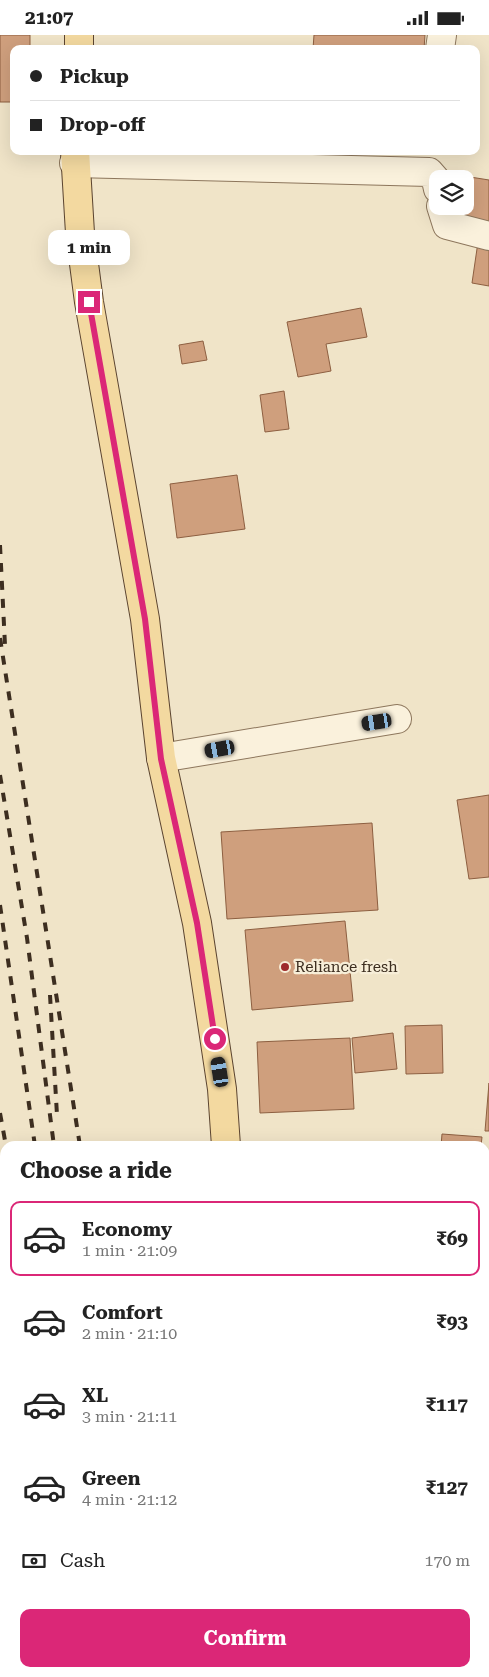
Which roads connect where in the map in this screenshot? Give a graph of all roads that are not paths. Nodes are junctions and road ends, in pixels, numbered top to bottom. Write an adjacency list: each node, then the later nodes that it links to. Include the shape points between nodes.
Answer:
1 (75, 157): 2 (street); 6 (main road, via 89,302 145,619)
2 (429, 172)
3 (444, 215): 4 (street, via 447,225)
4 (489, 236)
5 (397, 719): 6 (street)
6 (161, 759): 7 (main road, via 197,923 222,1089)
7 (226, 1141)

